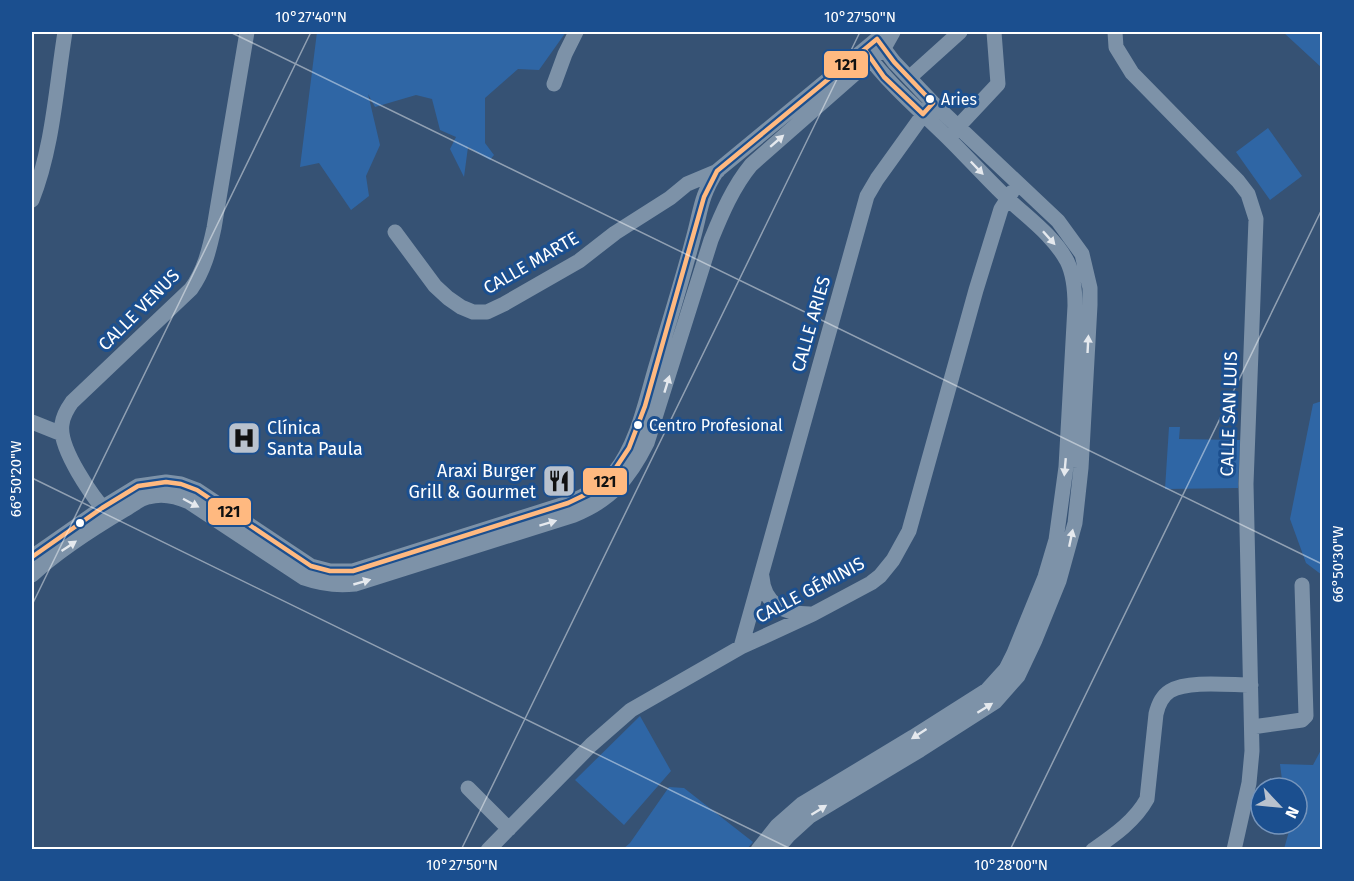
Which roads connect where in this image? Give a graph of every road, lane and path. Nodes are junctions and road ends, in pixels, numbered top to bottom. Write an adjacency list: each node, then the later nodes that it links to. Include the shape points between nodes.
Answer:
1 (65, 32): 24 (street, via 49,136)
2 (247, 32): 29 (street, CALLE VENUS, via 214,228 199,278 72,402 64,414)
3 (576, 32): 13 (street)
4 (893, 32): 8 (street)
5 (960, 32): 12 (street)
6 (994, 32): 17 (street, via 998,84)
7 (1115, 32): 38 (street, CALLE SAN LUIS, via 1116,47 1132,73 1238,181 1248,194 1256,219 1246,484)
8 (880, 43): 9 (street); 10 (street)
9 (868, 54): 11 (street); 19 (street); 20 (street, one-way to 9, via 751,165)
10 (894, 62): 11 (street); 12 (street)
11 (884, 76): 15 (street)
12 (909, 78): 14 (street)
13 (555, 84)
14 (922, 91): 15 (street, via 919,100); 16 (street)
15 (911, 104): 16 (street)
16 (928, 108): 17 (street); 18 (street); 33 (street, CALLE ARIES, via 867,196)
17 (959, 126): 18 (street); 21 (street)
18 (947, 138): 23 (street, one-way to 23)
19 (717, 171): 20 (street, via 733,173); 22 (street, CALLE MARTE, via 687,184); 25 (street)
20 (737, 183): 26 (street)
21 (1018, 185): 23 (street, CALLE GÉMINIS); 30 (street, one-way to 21, via 1090,305 1087,270 1082,254 1058,221)
22 (670, 198): 25 (street); 27 (street, CALLE MARTE, via 579,261 487,312 473,312 448,298)
23 (1006, 198): 30 (street, one-way to 30, via 1047,234 1062,253 1072,276); 36 (street, CALLE GÉMINIS, via 902,547 871,583)
24 (32, 200)
25 (700, 204): 26 (street, via 710,211); 31 (street, via 637,429 614,473 580,498 341,572 305,563 212,499 181,484 138,486)
26 (723, 209): 31 (street, one-way to 26, via 158,495 180,498 304,578 341,585 355,584 586,510 624,482 647,443)
27 (395, 232)
28 (32, 422): 29 (street)
29 (62, 434): 31 (street, via 73,461)
30 (1075, 438): 43 (street, one-way to 43, via 1056,540 1031,614 1006,669 987,690 802,804); 44 (street, one-way to 30, via 810,816 995,702 1018,676 1045,618 1069,550 1075,523)
31 (107, 513): 32 (street); 34 (street, one-way to 31)
32 (32, 557)
33 (762, 572): 36 (street, via 765,592 773,604 794,613); 37 (street, CALLE ARIES)
34 (32, 575)
35 (1302, 585): 39 (street, via 1306,717)
36 (813, 614): 37 (street, CALLE GÉMINIS)
37 (741, 647): 41 (street, CALLE GÉMINIS, via 632,710 591,745)
38 (1251, 685): 39 (street, CALLE SAN LUIS); 45 (street, via 1186,686 1169,691 1156,714 1147,800 1134,817)
39 (1252, 727): 46 (street, CALLE SAN LUIS, via 1249,783)
40 (468, 788): 41 (street)
41 (509, 829): 42 (street, CALLE GÉMINIS)
42 (488, 849)
43 (758, 849)
44 (776, 849)
45 (1093, 849)
46 (1234, 849)

